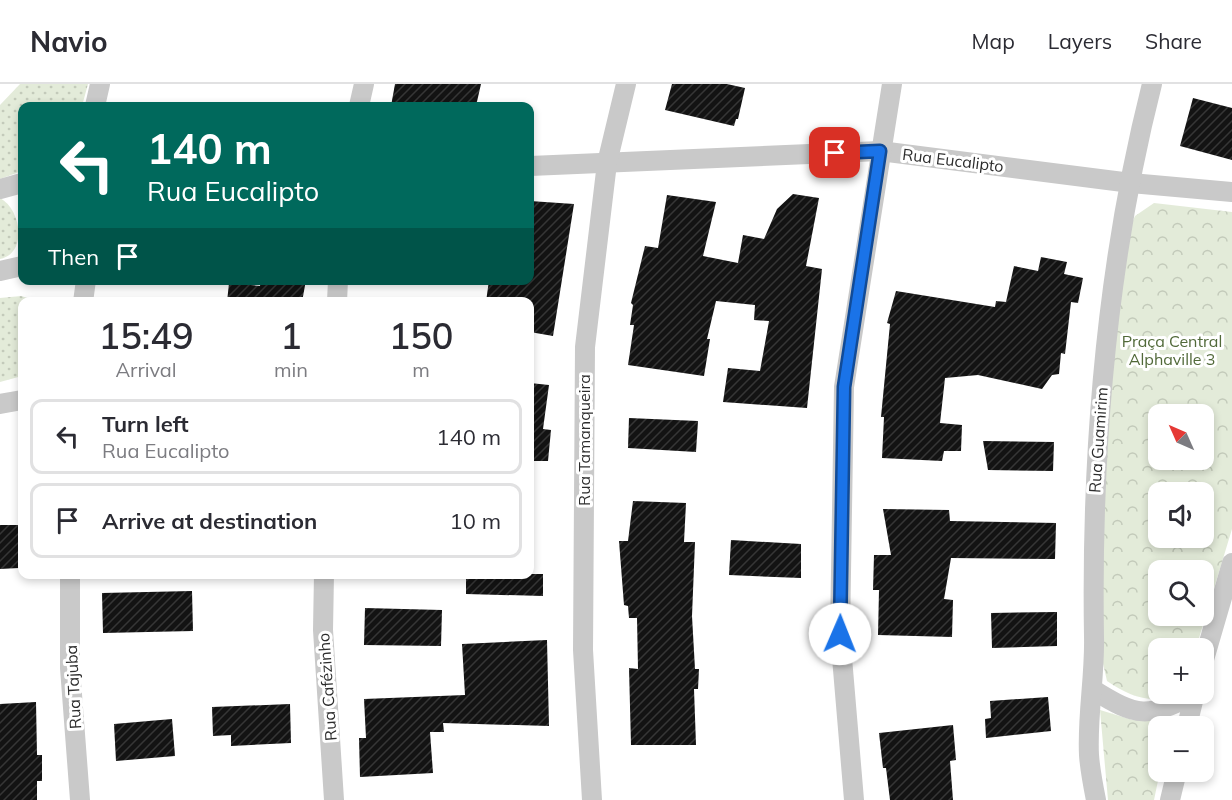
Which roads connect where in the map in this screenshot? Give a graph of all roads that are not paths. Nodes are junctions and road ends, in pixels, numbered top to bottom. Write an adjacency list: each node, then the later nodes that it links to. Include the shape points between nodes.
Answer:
1 (100, 84): 6 (street)
2 (364, 84): 7 (street)
3 (626, 84): 9 (street, Rua Tamanqueira)
4 (892, 84): 8 (street)
5 (1152, 84): 11 (street, Rua Guamirim)
6 (96, 102)
7 (360, 102)
8 (880, 151): 9 (street, Rua Eucalipto); 11 (street, Rua Eucalipto); 29 (street, via 844,387 840,634)
9 (607, 163): 10 (street, Rua Eucalipto); 28 (street, Rua Tamanqueira, via 585,347 583,650)
10 (534, 166)
11 (1131, 183): 14 (street, Rua Eucalipto); 23 (street, Rua Guamirim, via 1104,352 1093,508)
12 (18, 184): 13 (street)
13 (0, 189)
14 (1232, 192)
15 (18, 267): 16 (street)
16 (0, 271)
17 (18, 401): 18 (street)
18 (0, 404)
19 (1232, 563): 22 (street)
20 (70, 579): 26 (street, Rua Tajuba, via 70,668)
21 (324, 579): 27 (street, Rua Cafézinho, via 323,630)
22 (1210, 638)
23 (1092, 689): 24 (street, via 1130,712 1161,710); 30 (street, Rua Guamirim, via 1089,755)
24 (1174, 704)
25 (1174, 782): 31 (street)
26 (81, 800)
27 (334, 800)
28 (592, 800)
29 (854, 800)
30 (1096, 800)
31 (1170, 800)

